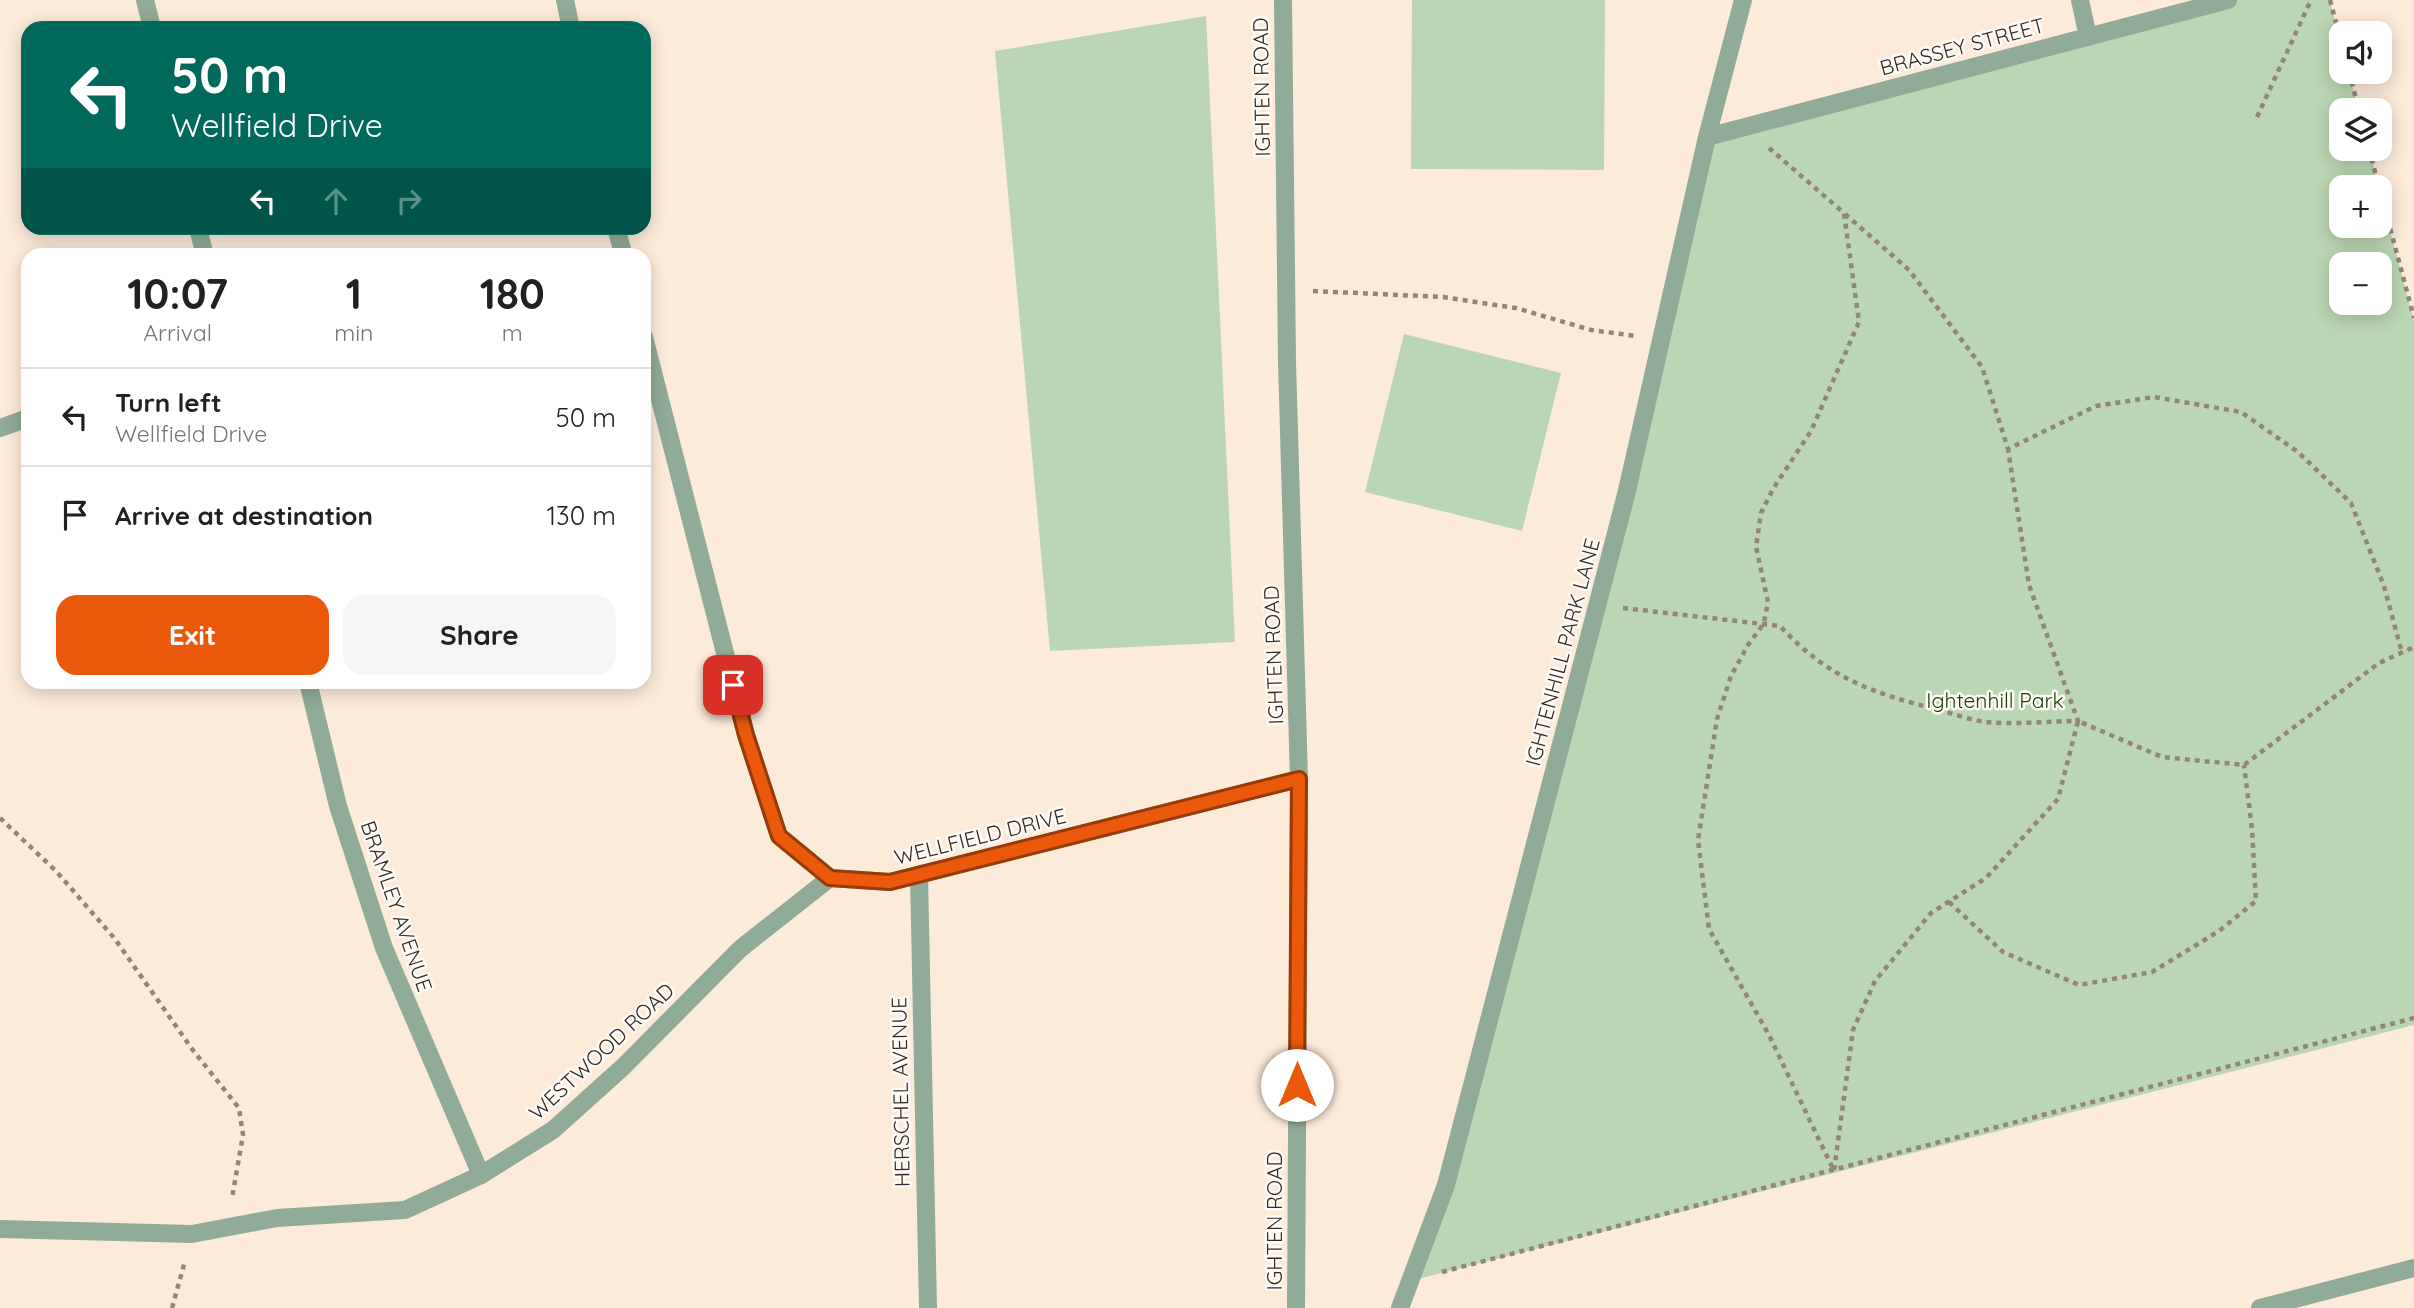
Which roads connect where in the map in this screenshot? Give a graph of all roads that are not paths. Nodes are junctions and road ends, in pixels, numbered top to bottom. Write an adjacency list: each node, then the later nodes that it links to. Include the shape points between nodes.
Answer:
1 (145, 0): 7 (street)
2 (565, 0): 8 (street)
3 (1283, 0): 15 (street, IGHTEN ROAD)
4 (1742, 0): 10 (street, IGHTENHILL PARK LANE)
5 (2080, 0): 9 (street)
6 (2228, 0): 9 (street, BRASSEY STREET)
7 (150, 21)
8 (570, 21)
9 (2088, 37): 10 (street, BRASSEY STREET)
10 (1707, 137): 23 (street, IGHTENHILL PARK LANE, via 1626,495 1446,1185)
11 (651, 364): 17 (street, via 746,735 779,836)
12 (21, 420): 13 (street)
13 (0, 428)
14 (310, 689): 18 (street, BRAMLEY AVENUE, via 338,806 384,948)
15 (1299, 779): 16 (street, WELLFIELD DRIVE); 22 (street, IGHTEN ROAD)
16 (919, 875): 17 (street, WELLFIELD DRIVE, via 890,882); 21 (street, HERSCHEL AVENUE)
17 (830, 878): 18 (street, WESTWOOD ROAD, via 740,949 553,1130)
18 (481, 1175): 19 (street, WESTWOOD ROAD, via 405,1210 277,1219 192,1234)
19 (0, 1229)
20 (2414, 1268): 24 (street)
21 (928, 1308)
22 (1296, 1308)
23 (1400, 1308)
24 (2260, 1308)

